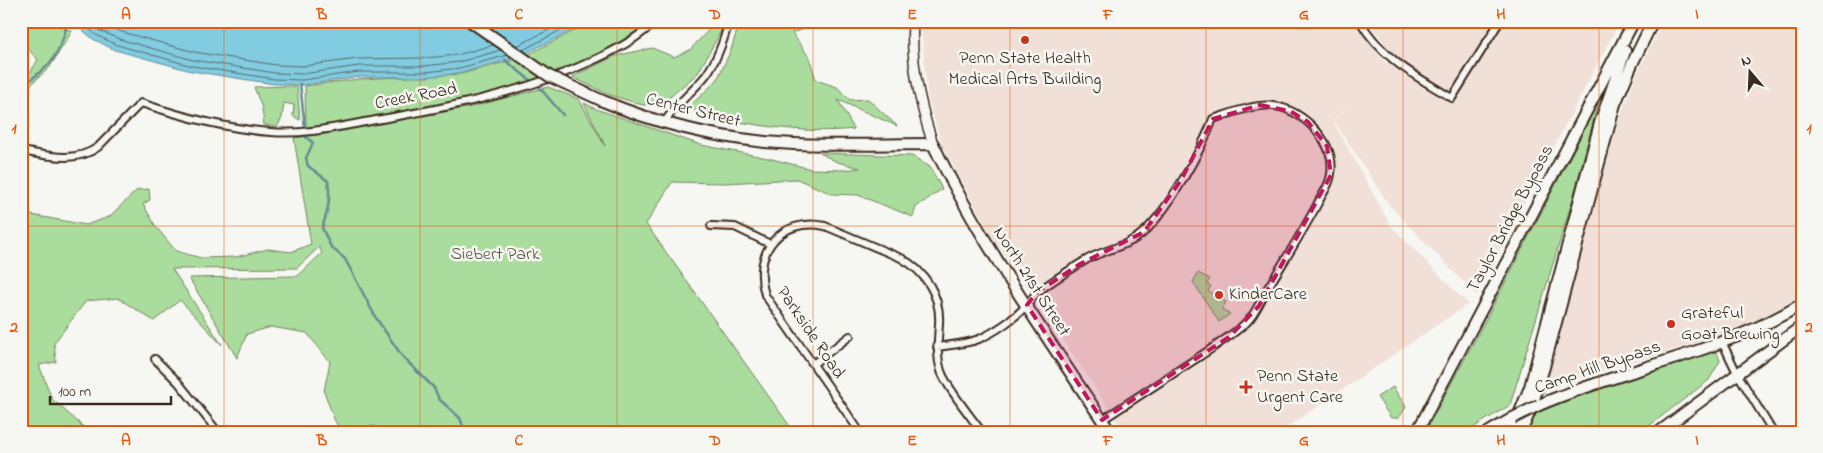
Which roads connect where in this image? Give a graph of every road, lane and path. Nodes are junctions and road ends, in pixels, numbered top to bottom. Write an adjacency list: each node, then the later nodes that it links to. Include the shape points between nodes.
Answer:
1 (470, 21): 9 (main road, Center Street, bridge, via 549,76 603,102)
2 (656, 21): 11 (street, Creek Road, via 632,41 567,73 536,85 444,108 310,131 271,132 224,126 141,103 98,148 67,158)
3 (729, 21): 9 (street, via 717,57 706,75)
4 (913, 21): 10 (street, via 917,85)
5 (1360, 21): 6 (street, via 1394,62 1452,98)
6 (1500, 21)
7 (1635, 21): 28 (main road, Taylor Bridge Bypass); 30 (main road, via 1600,123 1530,386)
8 (1653, 21): 31 (main road, via 1615,104 1544,367)
9 (664, 123): 10 (main road, Center Street, via 714,135 767,142)
10 (933, 144): 15 (main road, North 21st Street, via 969,215)
11 (21, 151)
12 (711, 226): 13 (street, via 735,228)
13 (770, 244): 19 (street, via 790,228 816,224 840,231 910,262 936,297 939,315); 21 (street, Parkside Road, via 761,268 764,295)
14 (1802, 304): 18 (main road, Camp Hill Bypass, via 1763,326)
15 (1027, 305): 19 (street, via 979,339); 23 (main road, North 21st Street); 23 (street, via 1036,293 1080,264 1128,243 1144,232 1168,201 1214,119 1260,105 1274,105 1290,110 1308,122 1327,146 1332,167 1328,186 1249,320 1230,336)
16 (1802, 326): 22 (main road)
17 (850, 336): 21 (street)
18 (1720, 344): 22 (street); 29 (main road, Camp Hill Bypass, bridge, via 1577,390)
19 (937, 347): 26 (street, via 944,378)
20 (156, 358): 24 (street)
21 (813, 364): 25 (street, Parkside Road)
22 (1737, 373): 32 (main road); 33 (street)
23 (1102, 420): 27 (main road, North 21st Street)
24 (218, 432)
25 (860, 432)
26 (982, 432)
27 (1110, 432)
28 (1416, 432)
29 (1489, 432)
30 (1512, 432)
31 (1521, 432)
32 (1659, 432)
33 (1773, 432)

